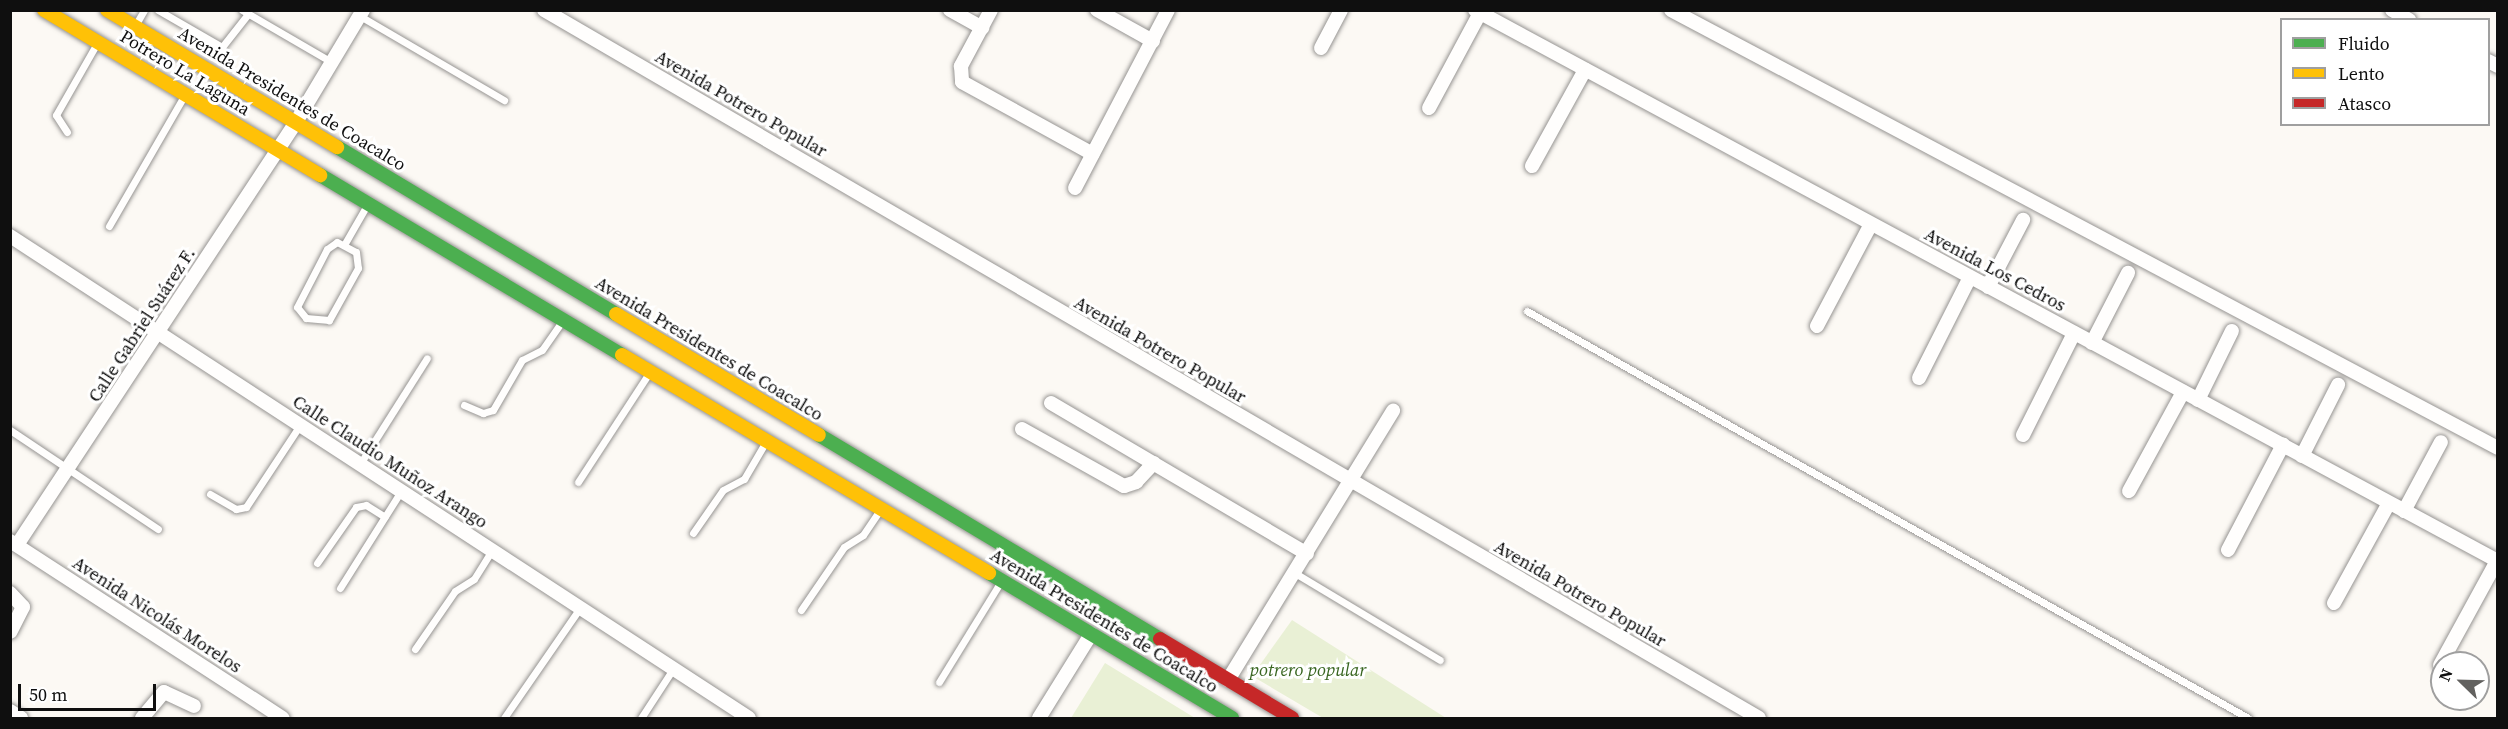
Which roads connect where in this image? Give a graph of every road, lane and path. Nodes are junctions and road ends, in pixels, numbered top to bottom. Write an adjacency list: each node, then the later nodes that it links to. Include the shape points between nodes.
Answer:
1 (44, 10): 21 (street, Potrero La Laguna)
2 (107, 10): 18 (street, Avenida Presidentes de Coacalco)
3 (144, 10): 18 (lane)
4 (158, 10): 13 (lane, via 222,47)
5 (544, 10): 71 (street, Avenida Potrero Popular)
6 (950, 10): 19 (street)
7 (991, 10): 19 (street)
8 (1097, 10): 20 (street)
9 (1168, 10): 20 (street)
10 (1341, 10): 22 (street)
11 (1671, 10): 66 (street)
12 (2392, 10): 17 (street)
13 (245, 12): 23 (lane)
14 (1477, 12): 16 (street, Avenida Los Cedros); 27 (street)
15 (362, 13): 23 (street, Calle Gabriel Suárez F.); 26 (lane)
16 (1499, 16): 24 (street, Avenida Los Cedros)
17 (2406, 18)
18 (135, 27): 28 (street, Avenida Presidentes de Coacalco)
19 (982, 28): 31 (street, via 959,72 962,82)
20 (1153, 41): 31 (street)
21 (98, 42): 25 (street, Potrero La Laguna); 29 (lane, via 56,115)
22 (1320, 48)
23 (333, 63): 28 (street, Calle Gabriel Suárez F.)
24 (1585, 70): 32 (street); 36 (street, Avenida Los Cedros)
25 (185, 94): 30 (street, Potrero La Laguna); 37 (lane)
26 (504, 100)
27 (1429, 108)
28 (296, 123): 30 (street, Calle Gabriel Suárez F.); 101 (street, Avenida Presidentes de Coacalco)
29 (67, 132)
30 (278, 149): 34 (street, Avenida Presidentes de Coacalco); 48 (street, Calle Gabriel Suárez F.)
31 (1093, 154): 33 (street)
32 (1532, 166)
33 (1075, 188)
34 (369, 203): 39 (lane); 44 (street, Avenida Presidentes de Coacalco)
35 (2023, 220): 42 (street)
36 (1871, 224): 41 (street, Avenida Los Cedros); 45 (street)
37 (109, 226)
38 (10, 236): 48 (street, Calle Claudio Muñoz Arango)
39 (344, 244): 39 (lane, via 327,249 297,307 306,318 329,320 358,268 357,252)
40 (2128, 273): 49 (street)
41 (1970, 277): 42 (street, Avenida Los Cedros); 52 (street)
42 (1988, 287): 47 (street, Avenida Los Cedros)
43 (1527, 311): 115 (lane)
44 (563, 319): 51 (street, Avenida Presidentes de Coacalco); 57 (lane, via 542,350 522,360 493,410 483,413)
45 (1817, 326)
46 (2232, 331): 55 (street)
47 (2074, 333): 49 (street, Avenida Los Cedros); 62 (street)
48 (159, 334): 59 (street, Calle Claudio Muñoz Arango); 70 (street, Calle Gabriel Suárez F.)
49 (2092, 343): 54 (street, Avenida Los Cedros)
50 (427, 358): 69 (lane)
51 (650, 371): 63 (street, Avenida Presidentes de Coacalco); 72 (lane)
52 (1919, 378)
53 (2338, 385): 67 (street)
54 (2183, 392): 55 (street, Avenida Los Cedros); 74 (street)
55 (2198, 400): 65 (street, Avenida Los Cedros)
56 (1051, 403): 68 (street)
57 (464, 405)
58 (1393, 411): 71 (street)
59 (300, 425): 69 (street, Calle Claudio Muñoz Arango); 75 (lane, via 246,507 236,509)
60 (1022, 429): 68 (street, via 1124,486 1136,482)
61 (10, 430): 70 (lane)
62 (2023, 435)
63 (766, 440): 77 (street, Avenida Presidentes de Coacalco); 81 (lane, via 744,479 723,490)
64 (2441, 442): 78 (street)
65 (2283, 445): 67 (street, Avenida Los Cedros); 84 (street)
66 (2498, 448)
67 (2302, 456): 76 (street, Avenida Los Cedros)
68 (1154, 463): 85 (street)
69 (360, 464): 73 (street, Calle Claudio Muñoz Arango)
70 (69, 469): 80 (lane); 82 (street, Calle Gabriel Suárez F.)
71 (1350, 481): 85 (street); 114 (street, Avenida Potrero Popular)
72 (578, 482)
73 (401, 491): 79 (lane); 83 (street, Calle Claudio Muñoz Arango)
74 (2129, 491)
75 (210, 494)
76 (2389, 503): 78 (street, Avenida Los Cedros); 92 (street)
77 (880, 508): 89 (street, Avenida Presidentes de Coacalco); 94 (lane, via 863,535 844,547)
78 (2404, 511): 86 (street, Avenida Los Cedros)
79 (385, 517): 87 (lane, via 366,504 356,507); 90 (lane)
80 (158, 529)
81 (693, 533)
82 (14, 543): 107 (street, Avenida Nicolás Morelos)
83 (492, 550): 93 (street, Calle Claudio Muñoz Arango); 97 (lane, via 474,579 454,591)
84 (2228, 550)
85 (1307, 554): 88 (street)
86 (2497, 561): 98 (street)
87 (317, 563)
88 (1295, 573): 99 (lane); 101 (street)
89 (1001, 581): 96 (street, Avenida Presidentes de Coacalco); 102 (lane)
90 (340, 588)
91 (10, 593): 95 (street, via 23,607)
92 (2334, 603)
93 (580, 608): 100 (street, Calle Claudio Muñoz Arango); 108 (lane)
94 (801, 610)
95 (10, 632)
96 (1091, 634): 111 (street); 112 (street, Avenida Presidentes de Coacalco)
97 (415, 649)
98 (2448, 651)
99 (1440, 660)
100 (674, 669): 109 (lane); 110 (street, Calle Claudio Muñoz Arango)
101 (1228, 680): 113 (street, Avenida Presidentes de Coacalco)
102 (939, 682)
103 (194, 706): 106 (street, via 164,692)
104 (10, 711): 105 (street)
105 (21, 718)
106 (142, 718)
107 (283, 718)
108 (504, 718)
109 (641, 718)
110 (749, 718)
111 (1039, 718)
112 (1232, 718)
113 (1292, 718)
114 (1759, 718)
115 (2248, 718)

